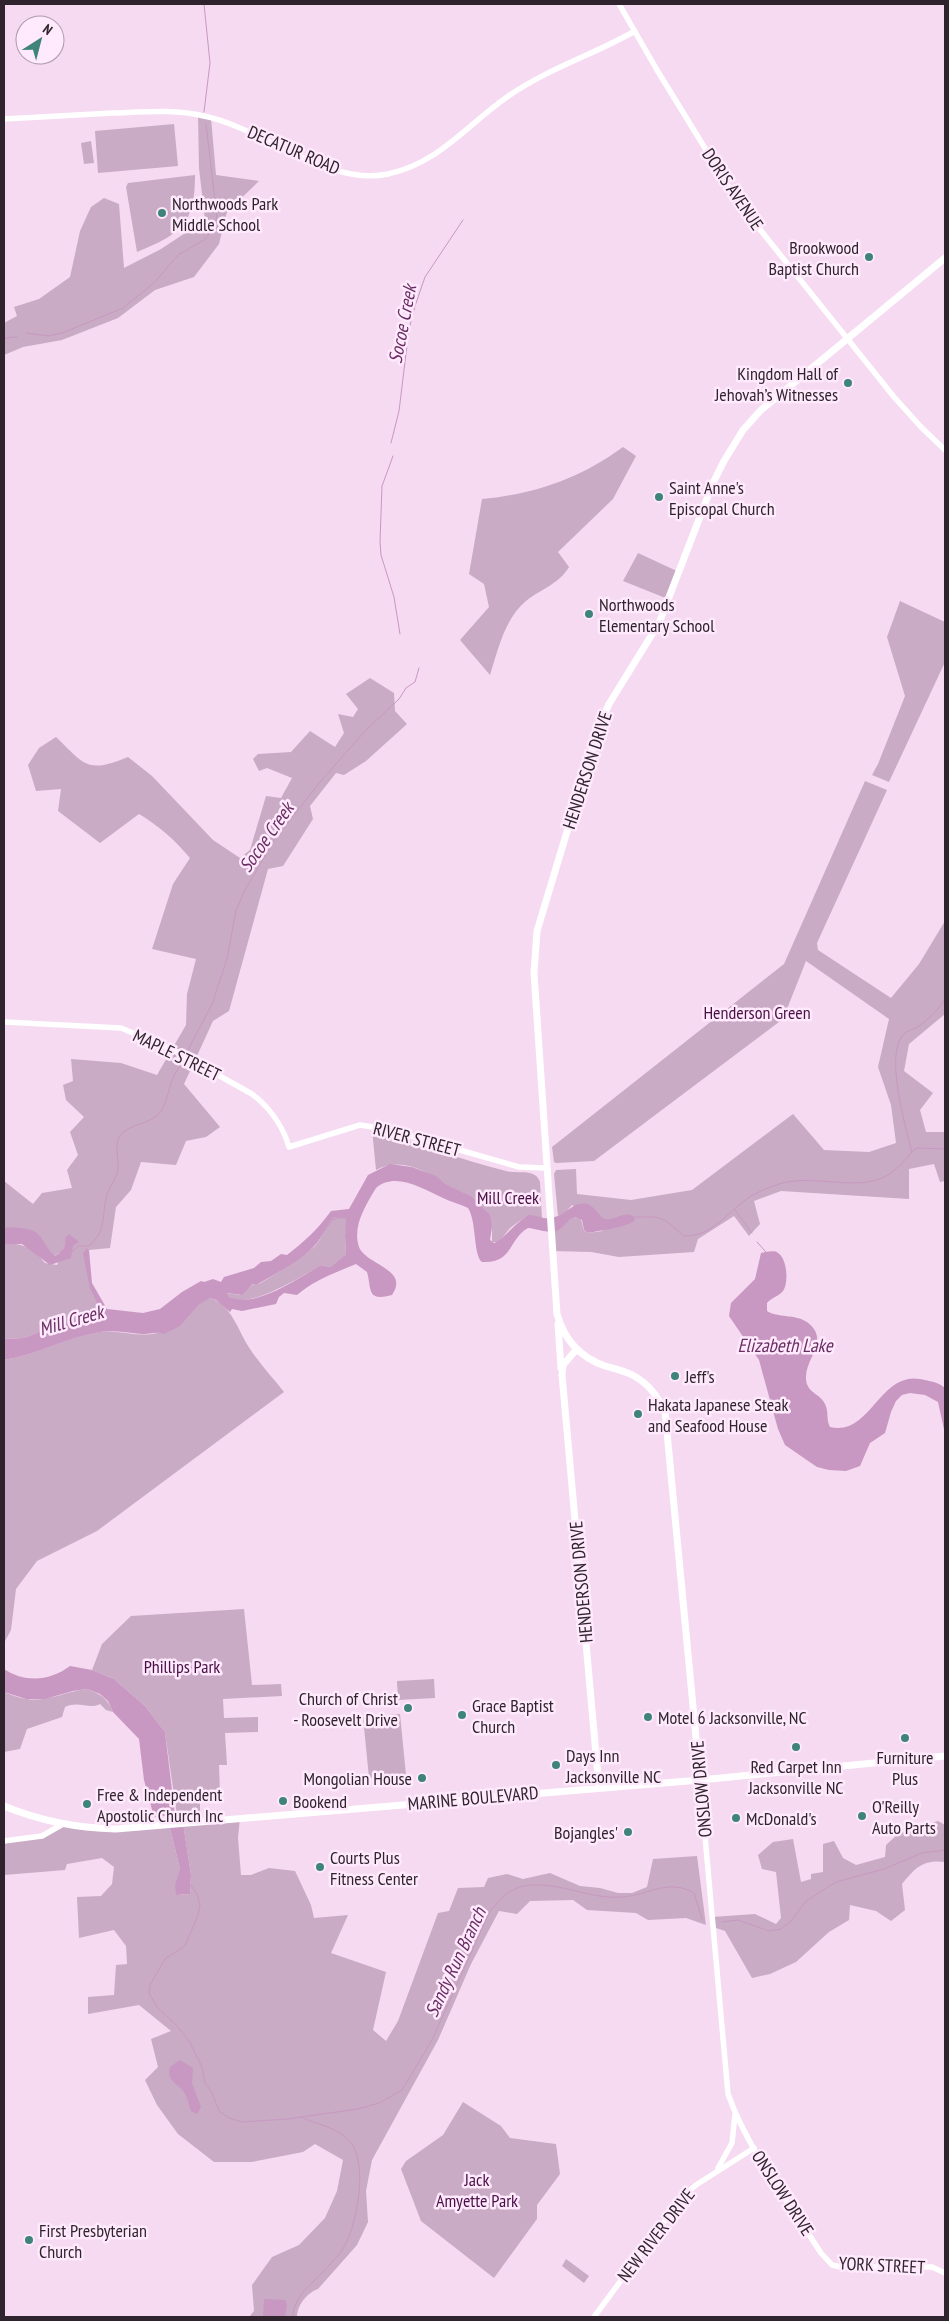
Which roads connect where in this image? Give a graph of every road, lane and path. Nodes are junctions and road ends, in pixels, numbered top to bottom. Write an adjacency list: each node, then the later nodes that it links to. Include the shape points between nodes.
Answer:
1 (619, 4): 2 (street, DORIS AVENUE)
2 (635, 31): 3 (street, DECATUR ROAD, via 508,96 419,165 387,174 363,176 328,169 237,126 204,116 147,112); 5 (street, DORIS AVENUE, via 738,202)
3 (4, 119)
4 (945, 258): 5 (main road, HENDERSON DRIVE)
5 (848, 339): 6 (street, DORIS AVENUE, via 909,415); 9 (main road, HENDERSON DRIVE, via 761,410 733,445 703,506 659,622 609,704 598,729 537,931 534,973)
6 (945, 450)
7 (4, 1022): 8 (street, MAPLE STREET, via 121,1028 149,1038 258,1099 285,1134)
8 (289, 1147): 9 (street, RIVER STREET, via 360,1125 386,1128 519,1167)
9 (546, 1168): 10 (main road, HENDERSON DRIVE)
10 (557, 1314): 11 (main road, HENDERSON DRIVE, via 561,1328); 12 (main road, HENDERSON DRIVE)
11 (576, 1350): 12 (main road, via 563,1365); 14 (main road, ONSLOW DRIVE, via 588,1359 635,1377 657,1396 665,1411)
12 (562, 1375): 15 (main road, HENDERSON DRIVE)
13 (945, 1756): 14 (main road, MARINE BOULEVARD)
14 (700, 1780): 15 (main road, MARINE BOULEVARD); 19 (street, ONSLOW DRIVE, via 728,2094)
15 (599, 1788): 17 (main road, MARINE BOULEVARD, via 156,1826 99,1829)
16 (4, 1806): 17 (main road, MARINE BOULEVARD)
17 (63, 1824): 18 (street, via 42,1836)
18 (4, 1841)
19 (735, 2112): 20 (street, ONSLOW DRIVE); 21 (street, via 732,2144)
20 (754, 2148): 21 (street, NEW RIVER DRIVE); 22 (street, ONSLOW DRIVE)
21 (715, 2172): 24 (street, NEW RIVER DRIVE, via 696,2184 675,2206)
22 (821, 2253): 23 (street, YORK STREET, via 832,2265 841,2267 932,2267)
23 (945, 2273)
24 (594, 2317)

